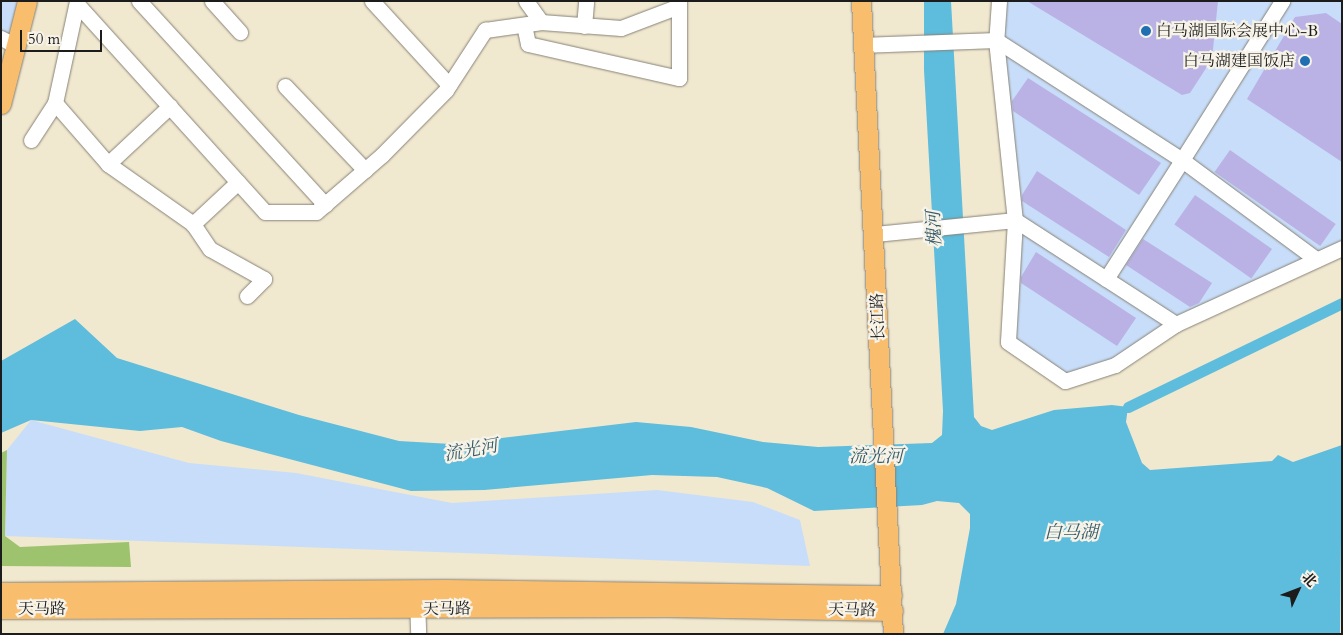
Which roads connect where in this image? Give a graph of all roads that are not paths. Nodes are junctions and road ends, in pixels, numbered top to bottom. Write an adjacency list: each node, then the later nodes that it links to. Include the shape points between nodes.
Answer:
1 (27, 1): 17 (main road)
2 (212, 1): 15 (street)
3 (372, 1): 19 (street)
4 (526, 1): 12 (street)
5 (586, 1): 14 (street)
6 (861, 1): 18 (main road, 长江路)
7 (999, 1): 16 (street)
8 (1282, 1): 25 (street)
9 (77, 2): 21 (street); 23 (street)
10 (679, 3): 13 (street, via 679,78 528,44); 14 (street, via 621,28)
11 (149, 4): 29 (street)
12 (541, 22): 13 (street); 14 (street)
13 (524, 25): 19 (street, via 485,30)
14 (584, 26)
15 (240, 32)
16 (996, 40): 18 (street); 25 (street); 30 (street)
17 (8, 42): 22 (main road)
18 (861, 45): 32 (main road, 长江路)
19 (449, 84): 27 (street)
20 (285, 86): 27 (street)
21 (55, 103): 24 (street); 26 (street)
22 (1, 104)
23 (170, 106): 26 (street); 28 (street)
24 (31, 140)
25 (1182, 160): 34 (street); 35 (street)
26 (108, 164): 31 (street)
27 (365, 170): 29 (street)
28 (238, 182): 29 (street, via 265,212 316,212); 31 (street)
29 (325, 205)
30 (1015, 220): 32 (street); 35 (street); 37 (street, via 1008,342 1066,381 1115,365)
31 (192, 224): 36 (street, via 210,249 264,279)
32 (875, 234): 40 (main road, 长江路)
33 (1342, 248): 34 (street)
34 (1316, 259): 37 (street)
35 (1106, 279): 37 (street)
36 (247, 296)
37 (1176, 324)
38 (417, 590): 39 (main road, 天马路); 40 (main road, 天马路); 42 (street)
39 (1, 592)
40 (892, 603): 42 (main road, 天马路); 44 (main road, 长江路)
41 (1, 609): 42 (main road, 天马路)
42 (418, 610): 43 (street)
43 (418, 634)
44 (893, 634)

